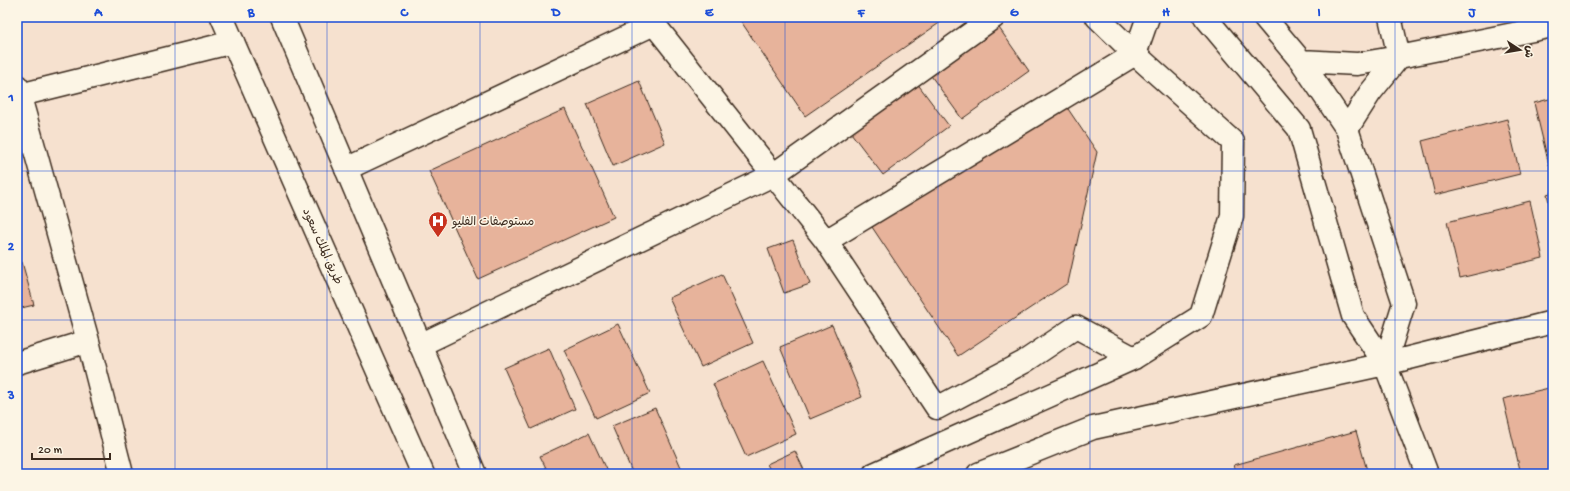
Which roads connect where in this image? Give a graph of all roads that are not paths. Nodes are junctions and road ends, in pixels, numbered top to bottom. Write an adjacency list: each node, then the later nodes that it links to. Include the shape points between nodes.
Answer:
1 (222, 17): 10 (street, طريق الملك سعود)
2 (282, 17): 16 (street)
3 (994, 17): 17 (street)
4 (1097, 17): 11 (street)
5 (1148, 17): 11 (street)
6 (1205, 17): 24 (street, via 1299,129 1353,316)
7 (1264, 17): 13 (street)
8 (1390, 17): 12 (street)
9 (1553, 26): 12 (street)
10 (233, 42): 14 (street); 26 (street, طريق الملك سعود)
11 (1135, 54): 18 (street); 22 (street, via 1233,142 1232,216 1202,316)
12 (1400, 57): 13 (street, via 1357,64); 15 (street, via 1370,93)
13 (1301, 61): 15 (street)
14 (18, 91): 20 (street)
15 (1347, 129): 24 (street, via 1404,303)
16 (346, 169): 17 (street, via 654,24); 21 (street)
17 (772, 175): 18 (street); 21 (street)
18 (826, 241): 22 (street, via 937,408 1024,362 1076,327)
19 (1553, 322): 24 (street)
20 (88, 341): 23 (street); 25 (street)
21 (420, 345): 27 (street)
22 (1134, 358): 28 (street)
23 (17, 363)
24 (1386, 364): 29 (street, via 1093,428); 30 (street)
25 (122, 474)
26 (423, 474)
27 (475, 474)
28 (874, 474)
29 (978, 474)
30 (1427, 474)

